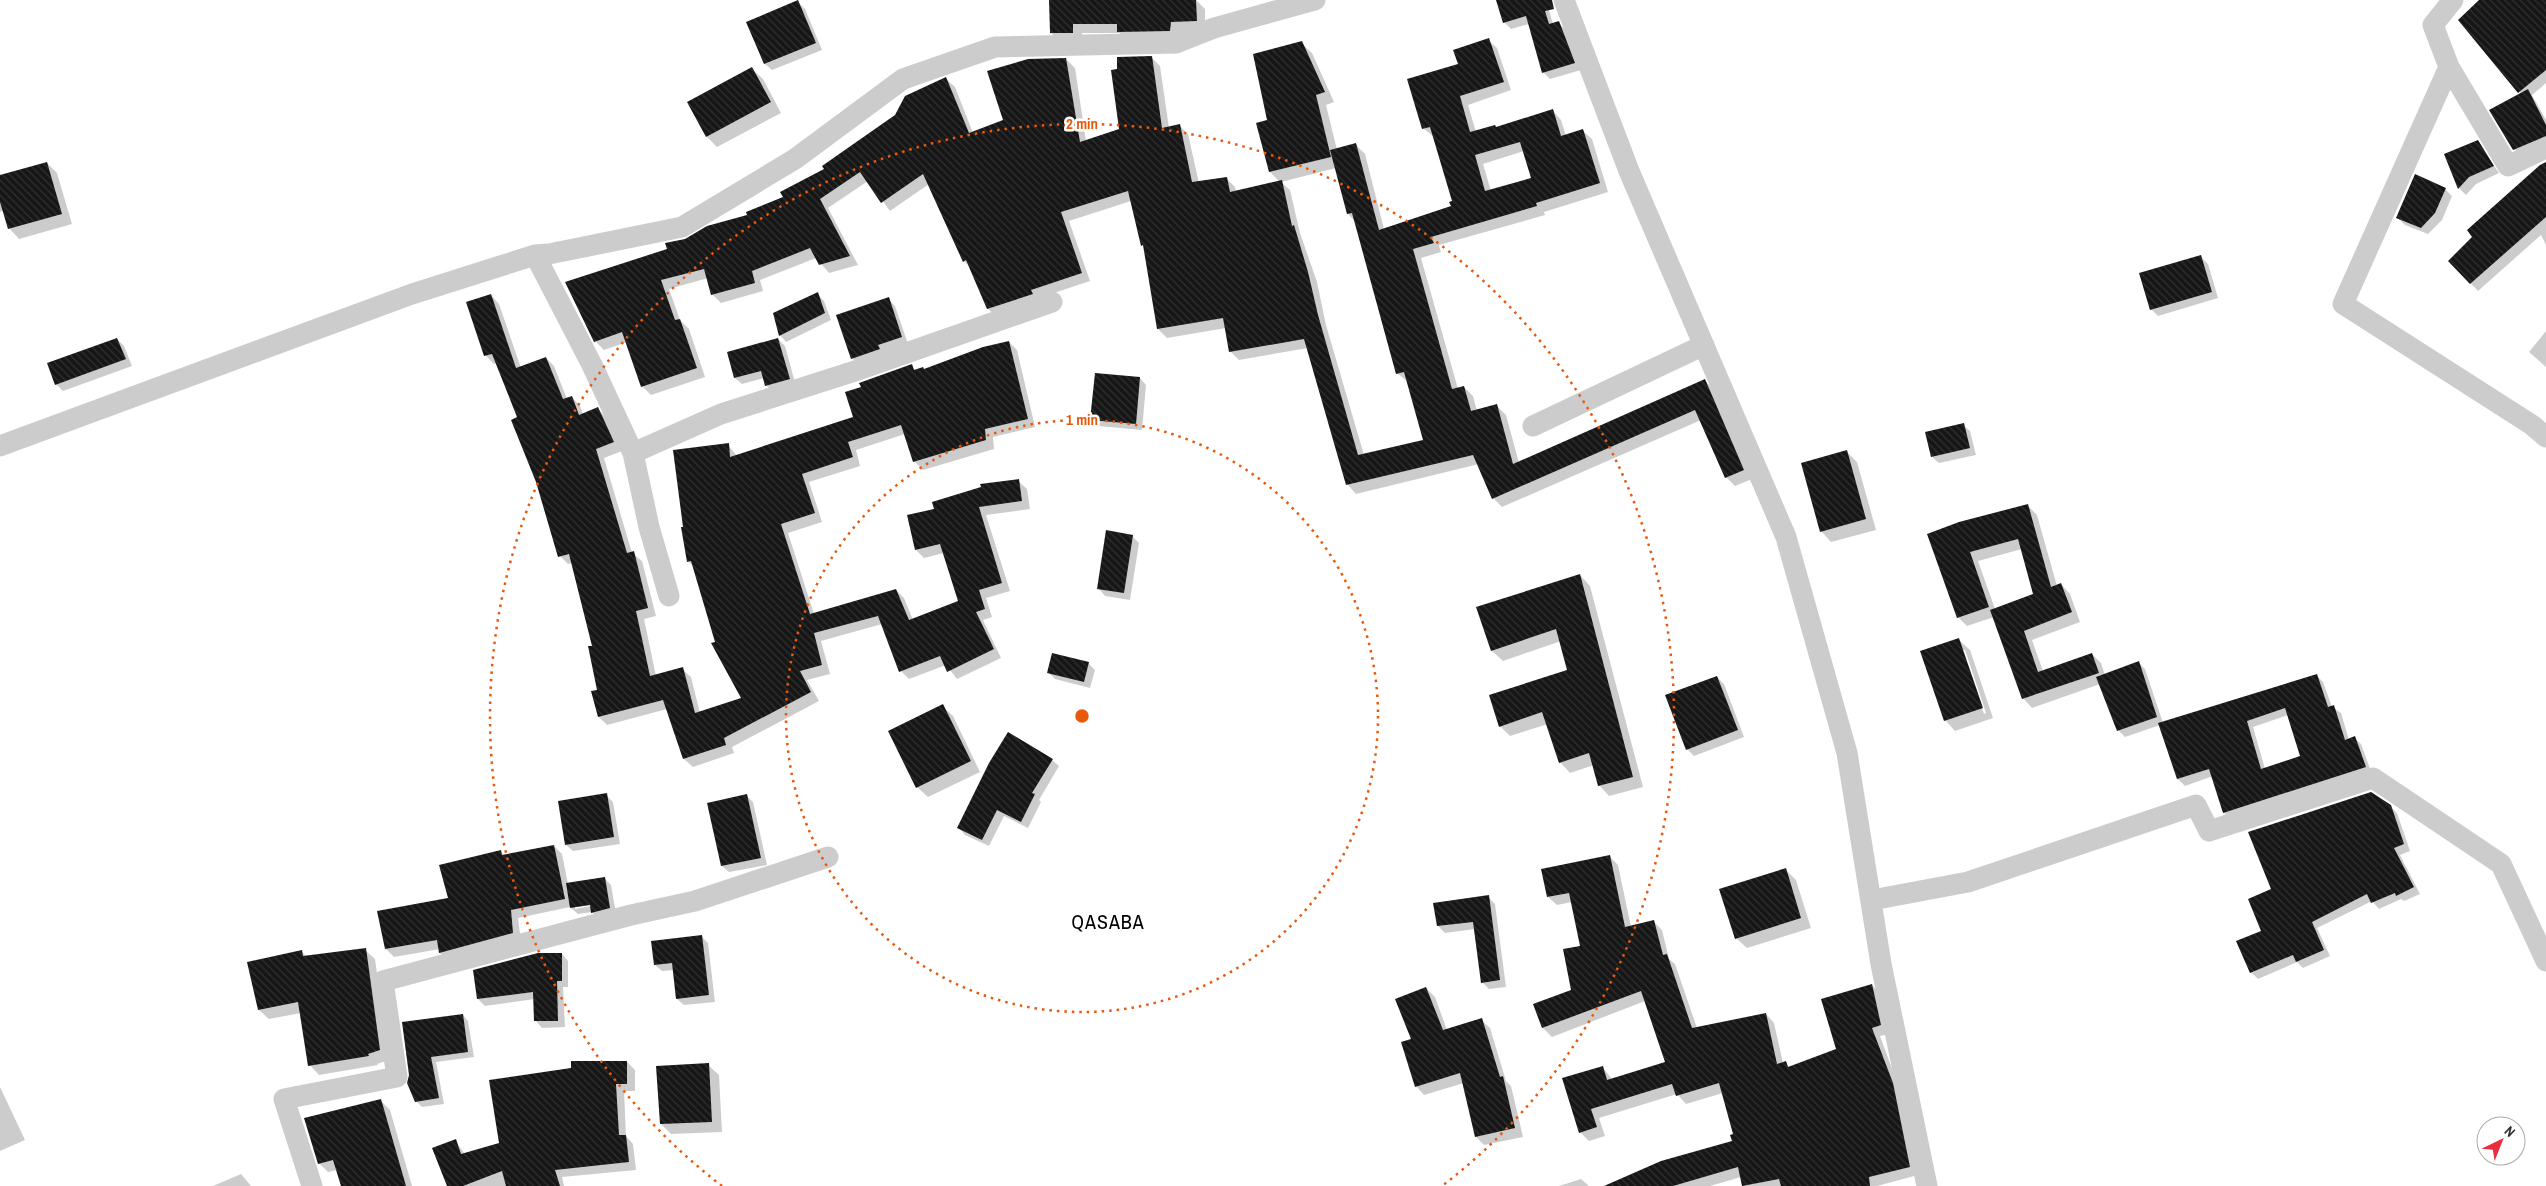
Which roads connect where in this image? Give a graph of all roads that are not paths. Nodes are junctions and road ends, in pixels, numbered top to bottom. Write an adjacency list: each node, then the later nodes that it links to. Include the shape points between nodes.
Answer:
1 (1315, 0): 6 (street, via 1214,28 1176,43 995,47 903,79 795,159 682,228)
2 (1564, 0): 8 (street, via 1629,171)
3 (2453, 0): 4 (street, via 2433,25)
4 (2449, 67): 5 (street, via 2508,166); 10 (street, via 2343,304)
5 (2546, 148)
6 (535, 255): 11 (street, via 412,294); 12 (street)
7 (1052, 302): 12 (street, via 856,371 721,414)
8 (1704, 345): 9 (street); 15 (street, via 1786,537 1847,754)
9 (1533, 426)
10 (2546, 437)
11 (0, 446)
12 (633, 453): 13 (street)
13 (669, 596)
14 (828, 857): 17 (street, via 695,901 383,981 397,1077 284,1100)
15 (1872, 900): 16 (street, via 1968,882 2196,805 2209,830 2373,778 2501,864); 18 (street, via 1881,964)
16 (2546, 961)
17 (312, 1186)
18 (1926, 1186)

